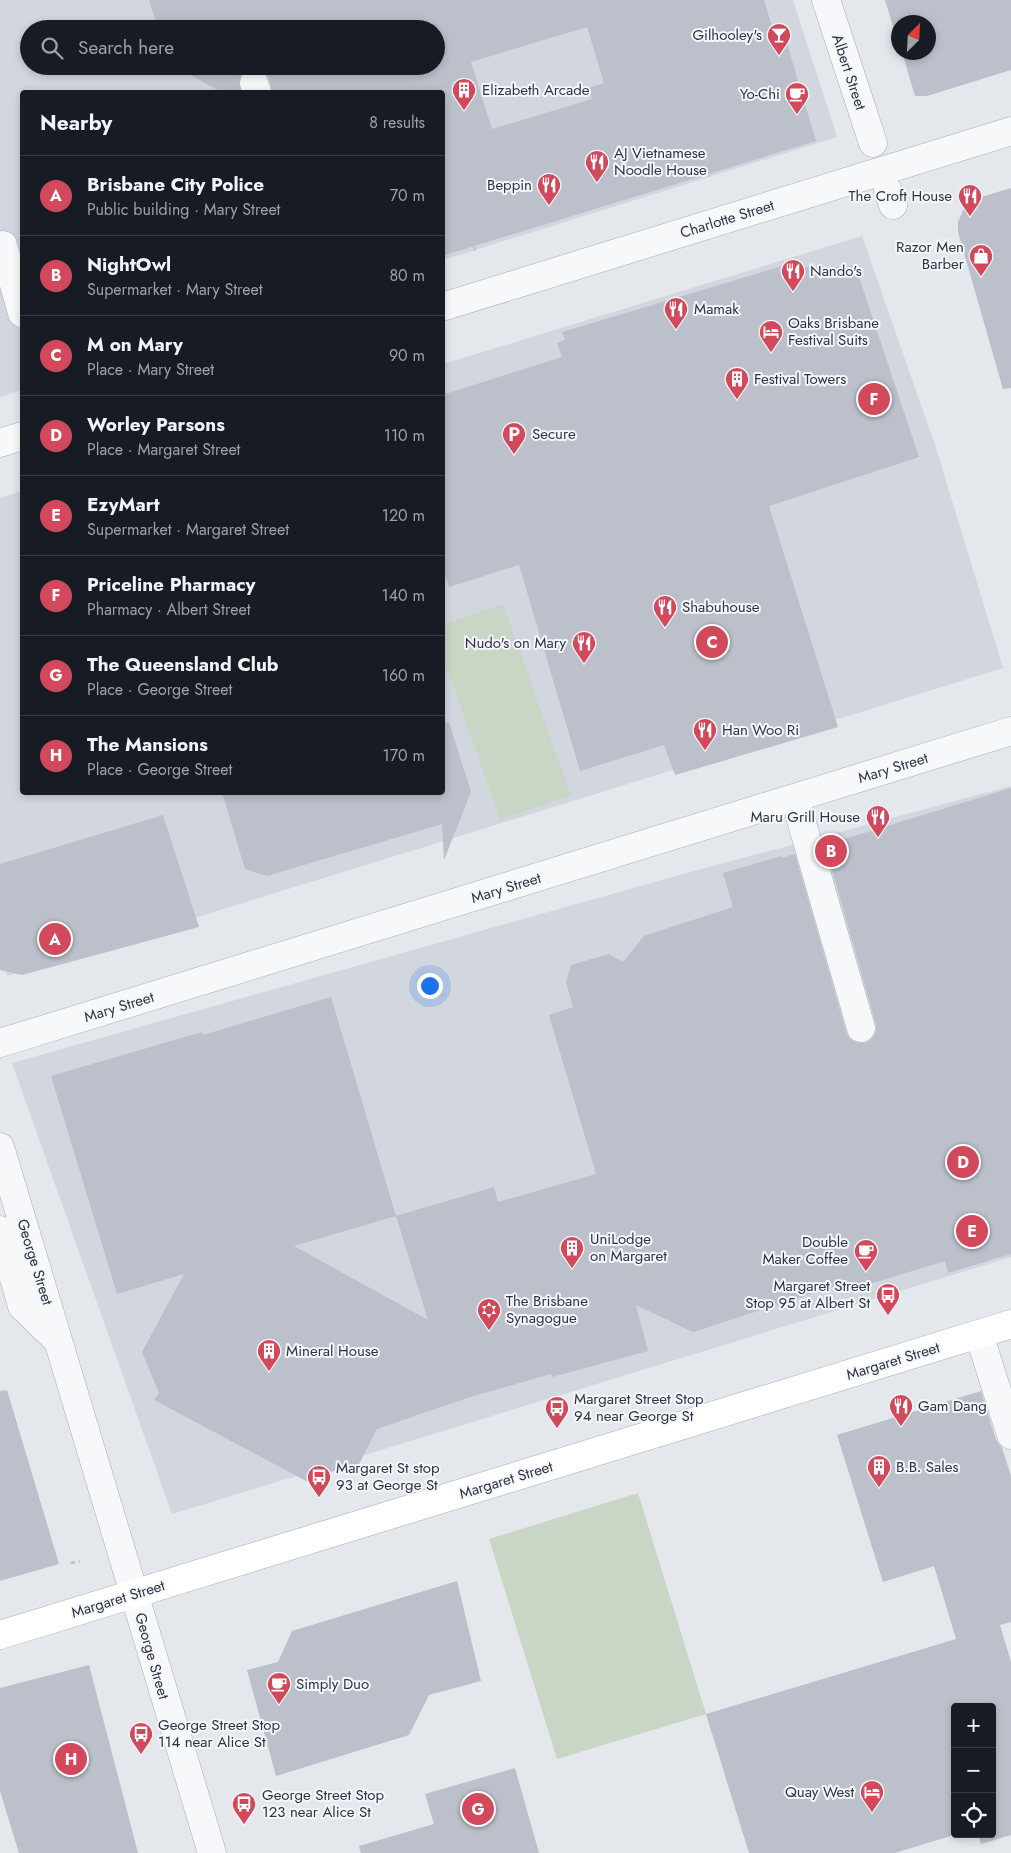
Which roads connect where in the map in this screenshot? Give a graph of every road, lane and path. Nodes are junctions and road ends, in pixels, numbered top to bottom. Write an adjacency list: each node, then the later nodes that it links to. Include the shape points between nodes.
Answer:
1 (826, 0): 3 (street, Albert Street)
2 (1011, 131): 8 (street, Charlotte Street)
3 (873, 143)
4 (3, 245): 7 (street)
5 (474, 247): 6 (path)
6 (476, 255)
7 (20, 306)
8 (445, 306)
9 (20, 437): 10 (street)
10 (0, 443)
11 (1011, 731): 12 (street, Mary Street)
12 (795, 799): 13 (street); 14 (street, Mary Street)
13 (861, 1028)
14 (0, 1044)
15 (0, 1147): 16 (street, George Street)
16 (10, 1180): 17 (street, George Street); 21 (street, George Street)
17 (0, 1209)
18 (0, 1230): 21 (street, George Street, via 22,1306)
19 (1011, 1324): 20 (main road, Margaret Street)
20 (979, 1334): 22 (street); 25 (main road, Margaret Street)
21 (59, 1343): 25 (street, George Street)
22 (1011, 1435)
23 (80, 1561): 24 (path)
24 (71, 1563)
25 (135, 1594): 26 (main road, Margaret Street); 27 (street, George Street)
26 (0, 1635)
27 (212, 1853)

